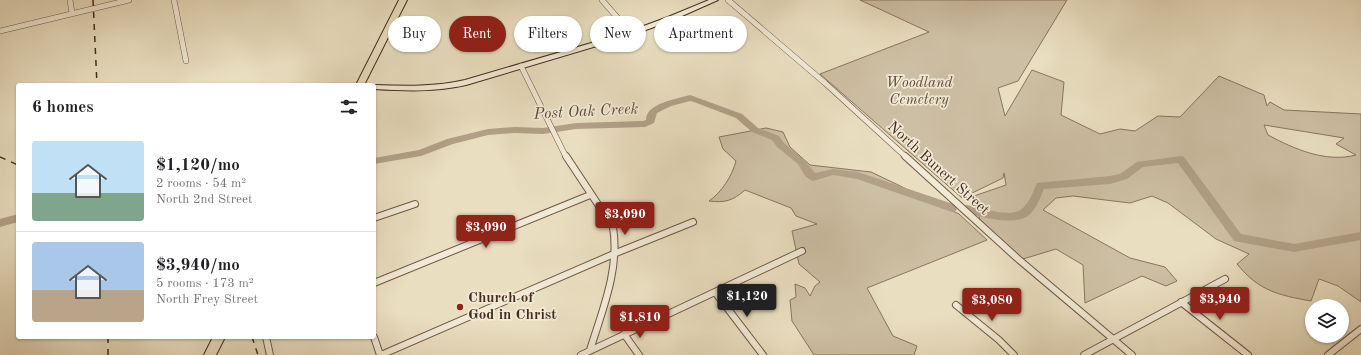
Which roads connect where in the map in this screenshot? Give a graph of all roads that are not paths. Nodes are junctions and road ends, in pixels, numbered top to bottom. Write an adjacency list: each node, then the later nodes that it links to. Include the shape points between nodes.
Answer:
1 (70, 0): 8 (street)
2 (129, 0): 8 (street)
3 (174, 0): 13 (street)
4 (404, 0): 15 (main road)
5 (602, 0): 9 (street)
6 (715, 0): 10 (street)
7 (728, 0): 33 (street, North Bunert Street, via 825,83 1017,258)
8 (72, 13): 11 (street)
9 (616, 16)
10 (646, 26)
11 (0, 31)
12 (590, 46): 14 (street)
13 (186, 62)
14 (521, 66): 16 (street, via 470,82 442,87); 17 (street, via 546,121)
15 (361, 83)
16 (376, 87)
17 (590, 195): 22 (street, via 613,227 616,235); 24 (street)
18 (415, 204): 19 (street)
19 (376, 217)
20 (693, 222): 22 (street)
21 (802, 251): 25 (street)
22 (616, 253): 34 (street); 37 (street)
23 (1225, 279): 26 (street)
24 (376, 282)
25 (715, 292): 29 (street); 40 (street)
26 (1181, 302): 33 (street); 44 (street)
27 (956, 305): 41 (street)
28 (1361, 329): 45 (street)
29 (624, 334): 34 (street); 39 (street)
30 (218, 339): 35 (main road)
31 (266, 339): 36 (street)
32 (375, 339): 37 (street)
33 (1111, 339): 42 (street); 43 (street, North Bunert Street)
34 (590, 350): 38 (street)
35 (210, 355)
36 (270, 355)
37 (381, 355)
38 (581, 355)
39 (639, 355)
40 (763, 355)
41 (1014, 355)
42 (1084, 355)
43 (1132, 355)
44 (1248, 355)
45 (1328, 355)

